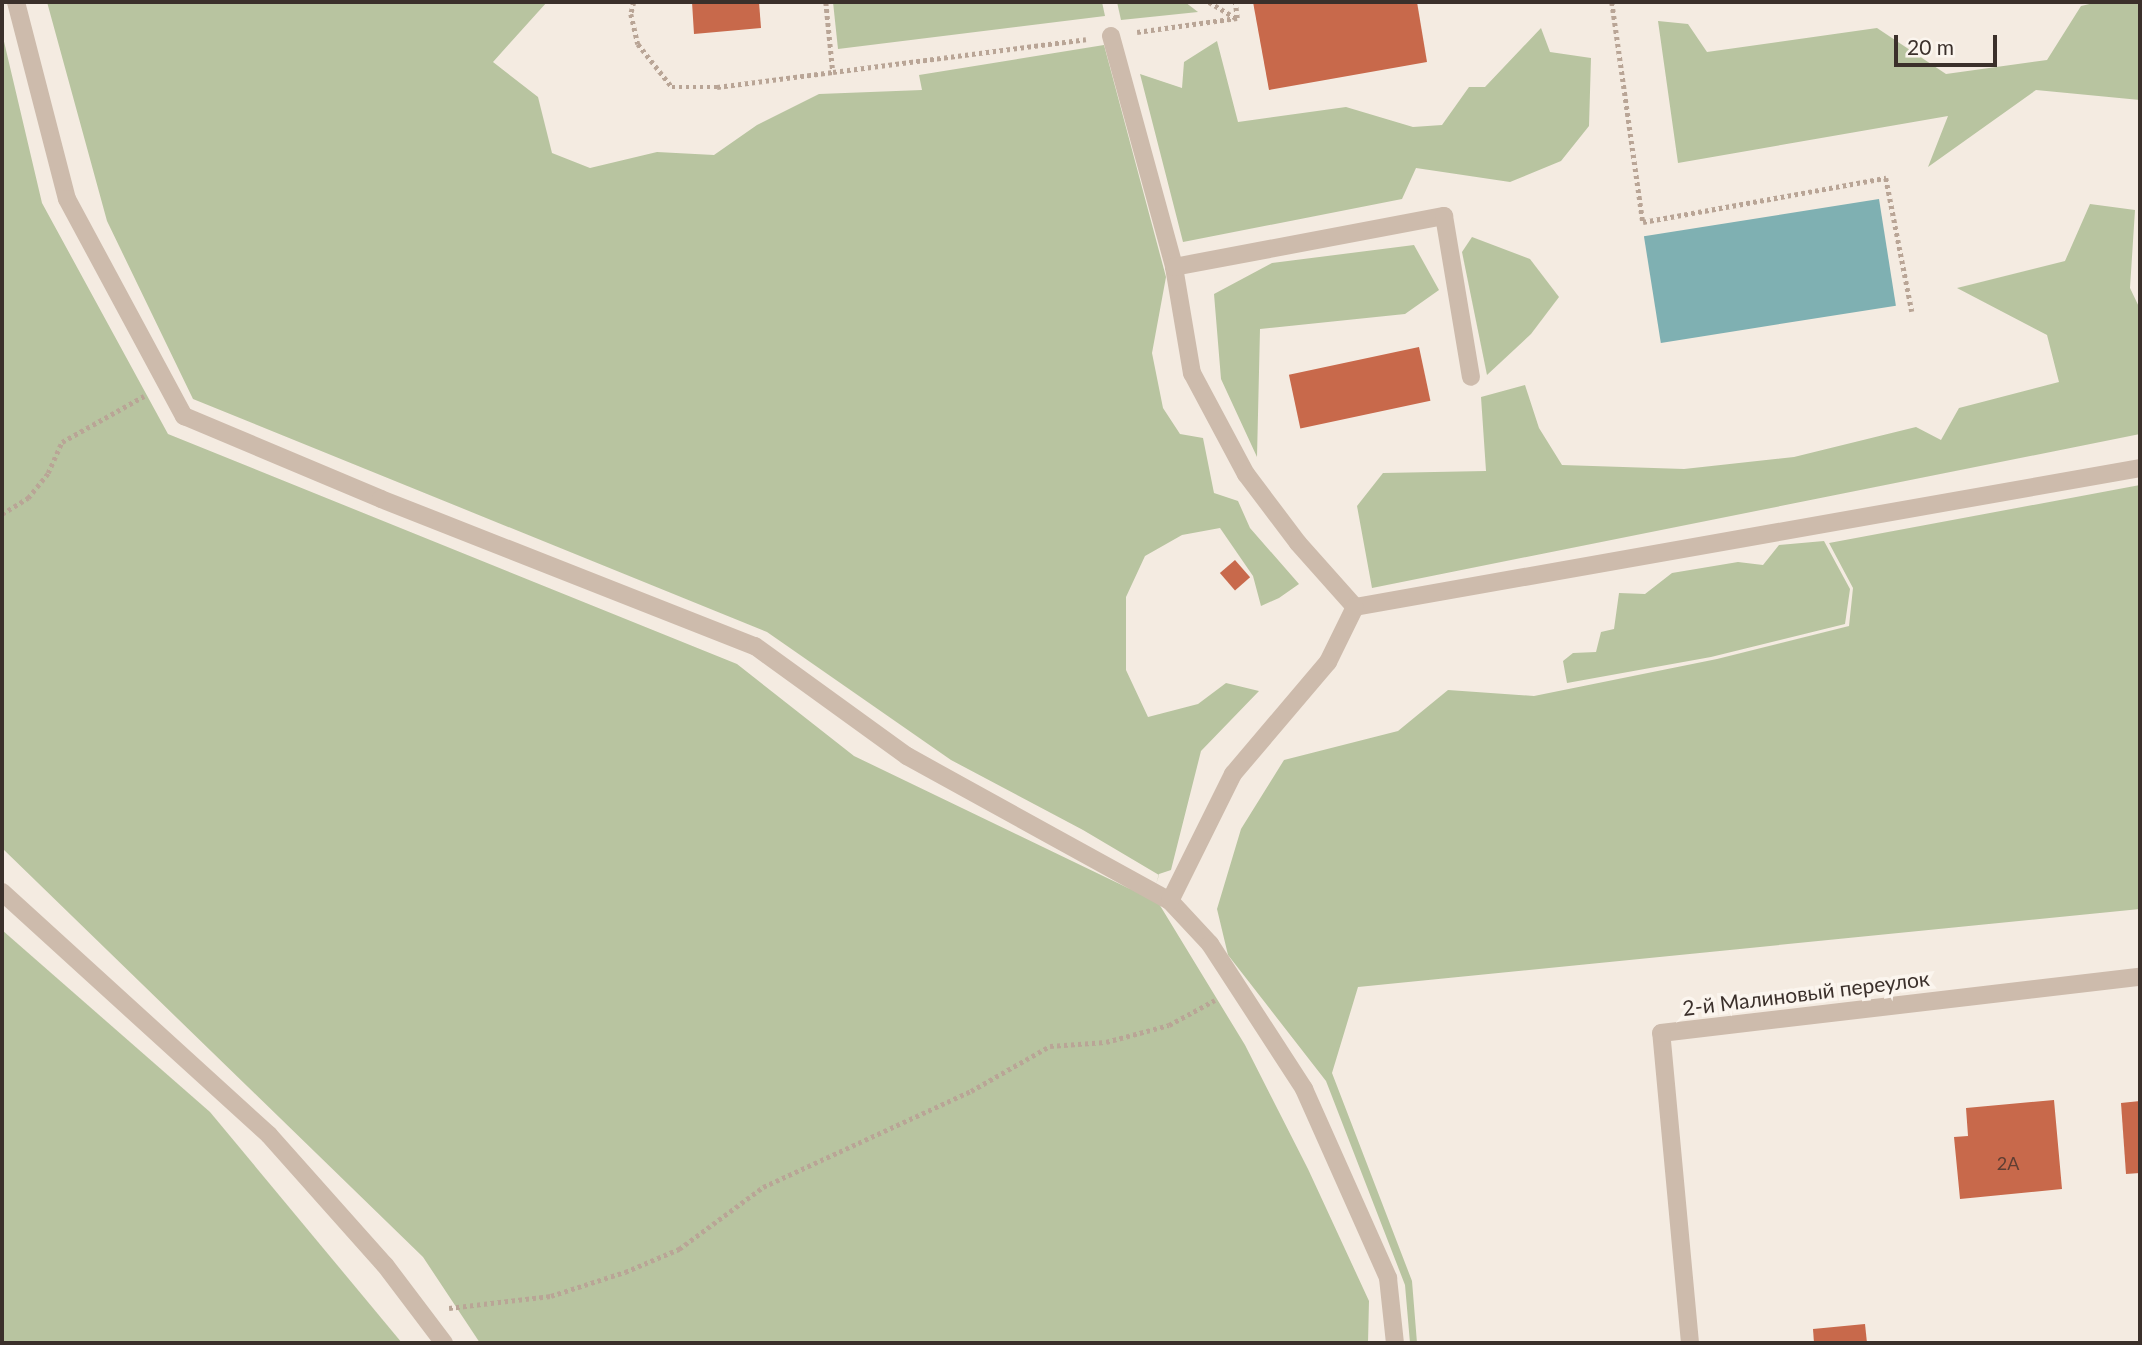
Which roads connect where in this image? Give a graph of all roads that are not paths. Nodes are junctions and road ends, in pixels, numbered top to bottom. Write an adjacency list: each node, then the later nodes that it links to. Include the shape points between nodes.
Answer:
1 (16, 2): 8 (street, via 67,199 184,416 755,646 907,756)
2 (1111, 36): 3 (street)
3 (1174, 267): 4 (street, via 1444,216); 6 (street, via 1192,373 1246,474 1298,543)
4 (1471, 377)
5 (2140, 468): 6 (street)
6 (1355, 607): 8 (street, via 1328,662 1233,774)
7 (2, 892): 10 (street, via 269,1135 385,1265)
8 (1170, 901): 11 (street, via 1210,944 1304,1089 1388,1278)
9 (2140, 977): 12 (street, 2-й Малиновый переулок, via 1661,1033)
10 (444, 1343)
11 (1395, 1343)
12 (1690, 1343)

